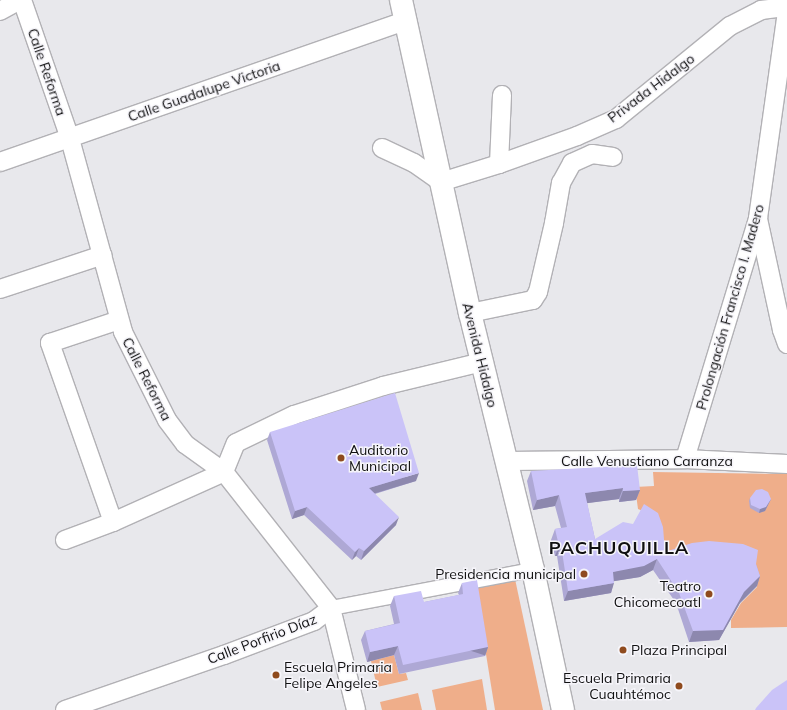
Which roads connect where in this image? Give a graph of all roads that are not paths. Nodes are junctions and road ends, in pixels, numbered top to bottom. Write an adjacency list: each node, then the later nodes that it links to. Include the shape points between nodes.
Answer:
1 (21, 0): 3 (street); 7 (street, Calle Reforma)
2 (787, 7): 11 (street, Privada Hidalgo, via 761,10 730,26 616,119)
3 (0, 10)
4 (404, 10): 7 (street, Calle Guadalupe Victoria); 12 (street, Avenida Hidalgo)
5 (787, 11): 13 (street, Prolongación Francisco I. Madero)
6 (502, 94): 11 (street)
7 (70, 138): 10 (street, Calle Guadalupe Victoria); 14 (street, Calle Reforma)
8 (382, 148): 12 (street, via 414,164)
9 (613, 157): 16 (street, via 592,154 572,163 560,183 542,277 533,300)
10 (0, 162)
11 (499, 164): 12 (street, Privada Hidalgo)
12 (441, 182): 16 (street, Avenida Hidalgo)
13 (758, 218): 18 (street); 20 (street, Prolongación Francisco I. Madero)
14 (103, 255): 15 (street); 17 (street, Calle Reforma)
15 (2, 282)
16 (470, 313): 19 (street, Avenida Hidalgo)
17 (119, 320): 23 (street, Calle Reforma, via 167,420 185,444); 24 (street, via 50,343)
18 (785, 334)
19 (482, 362): 21 (street, Avenida Hidalgo); 23 (street, via 383,386 294,415 236,443)
20 (685, 459): 21 (street, Calle Venustiano Carranza); 22 (street, Calle Venustiano Carranza)
21 (506, 461): 26 (street, Avenida Hidalgo)
22 (787, 464)
23 (224, 472): 24 (street); 27 (street, Calle Reforma)
24 (113, 522): 25 (street)
25 (65, 540)
26 (533, 570): 27 (street, Calle Porfirio Díaz); 30 (street, Avenida Hidalgo)
27 (330, 608): 28 (street, Calle Porfirio Díaz, via 314,621); 29 (street, Calle Reforma)
28 (65, 710)
29 (356, 710)
30 (563, 710)

